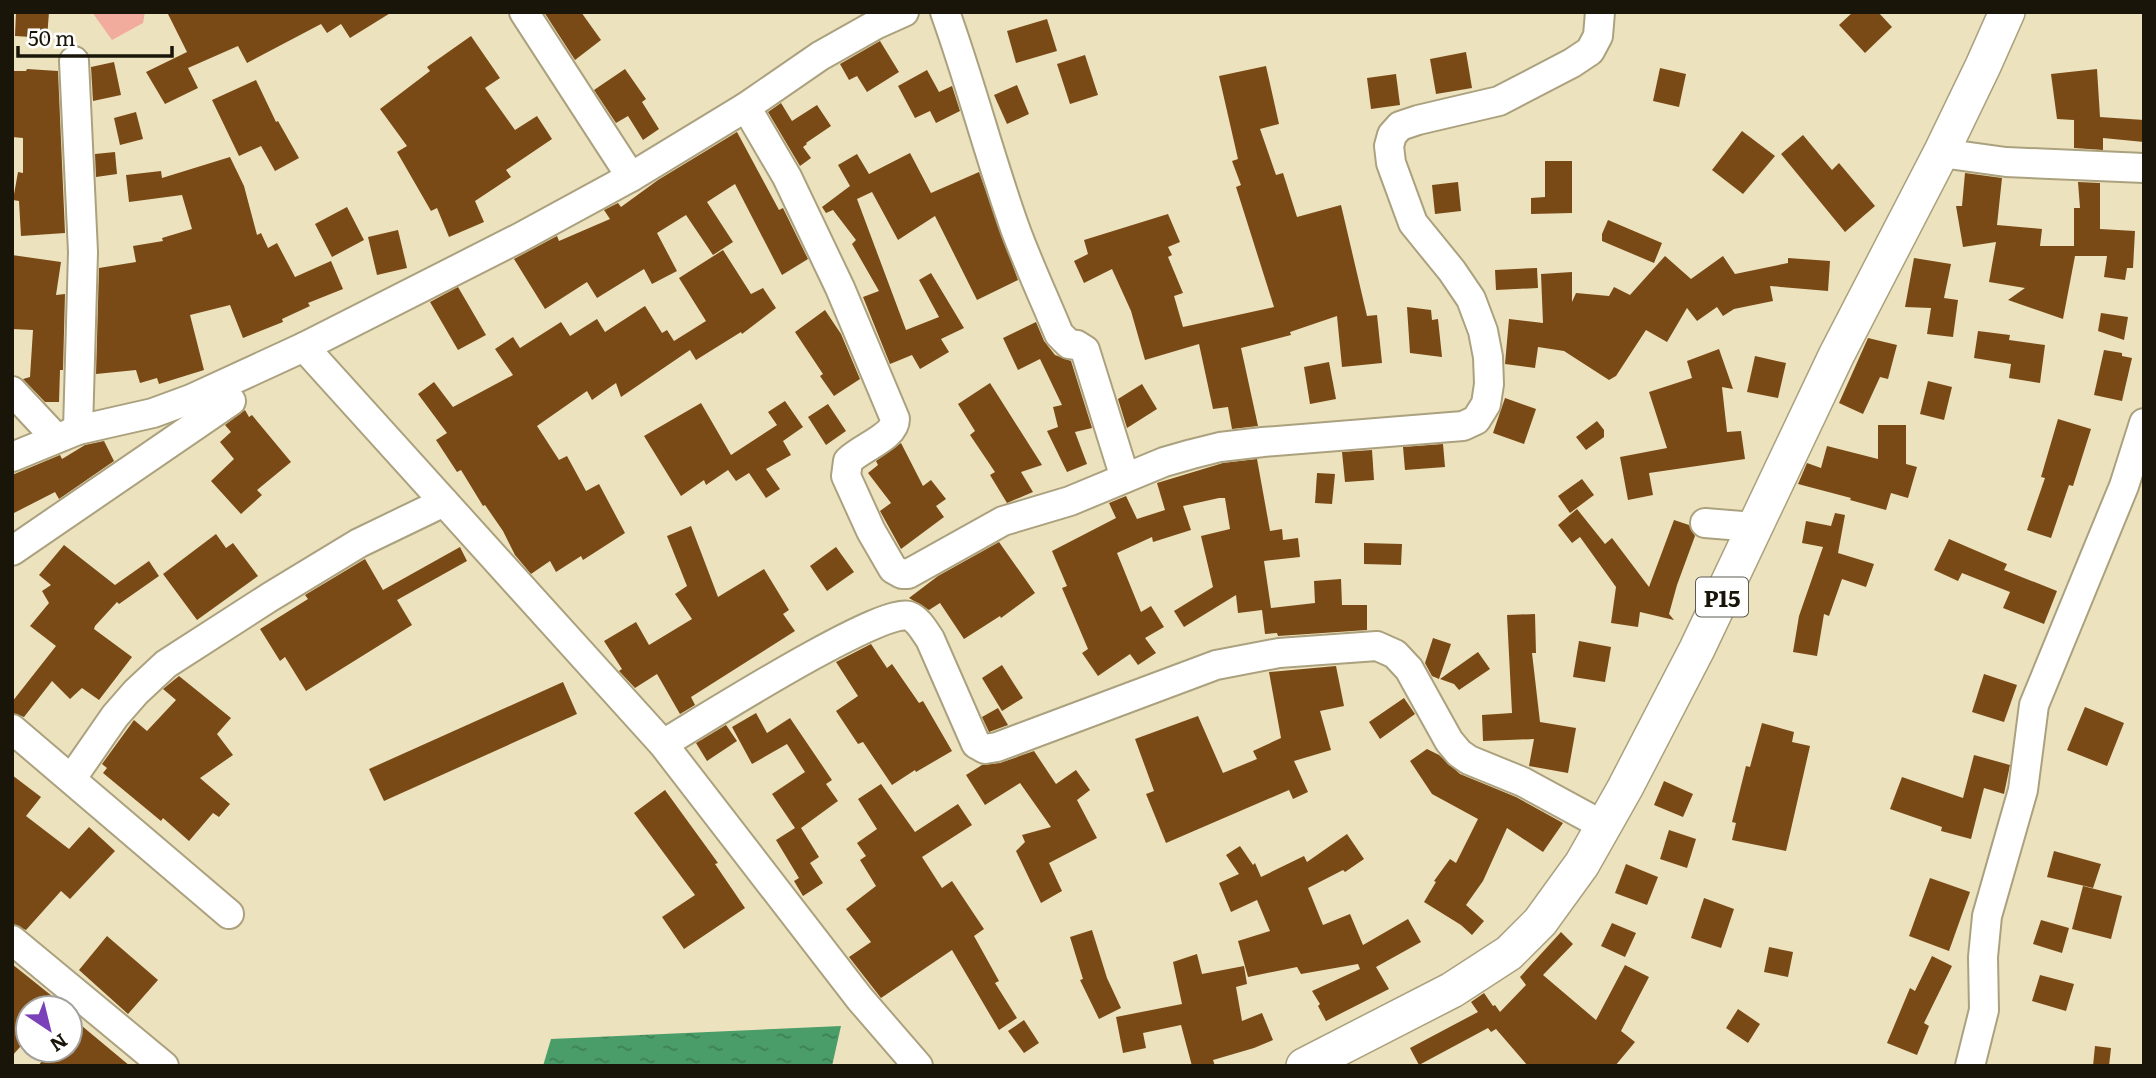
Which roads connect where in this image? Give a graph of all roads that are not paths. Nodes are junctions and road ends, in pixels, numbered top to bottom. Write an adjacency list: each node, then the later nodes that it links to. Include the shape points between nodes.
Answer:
1 (524, 12): 10 (street)
2 (904, 12): 7 (street, via 820,56)
3 (945, 12): 17 (street, via 1016,232 1059,334 1085,350)
4 (1600, 12): 17 (street, via 1598,36 1590,51 1572,63 1499,101 1418,120 1400,126 1392,135 1391,163 1413,223 1471,299 1483,331 1489,384 1486,404 1476,420 1463,426 1220,447)
5 (2007, 12): 8 (main road, P15)
6 (74, 61): 15 (street, via 83,253)
7 (746, 107): 10 (street); 17 (street, via 828,263 895,418 889,434 854,454 845,469 850,490 893,569 908,574 1003,521)
8 (1941, 153): 9 (street, via 2006,162); 20 (main road, P15)
9 (2144, 167)
10 (631, 177): 11 (street)
11 (304, 347): 15 (street, via 153,413); 18 (street)
12 (12, 391): 15 (street)
13 (231, 401): 21 (street)
14 (2144, 423): 31 (street, via 2124,486 2035,705 2023,790 1987,916 1984,1010)
15 (67, 434): 16 (street)
16 (12, 457)
17 (1125, 478)
18 (444, 502): 23 (street); 24 (street, via 359,543 166,664 115,716)
19 (1705, 523): 20 (street)
20 (1754, 527): 25 (main road, P15, via 1697,649)
21 (12, 551)
22 (12, 729): 24 (street)
23 (663, 744): 25 (street, via 842,639 897,615 909,616 930,639 976,744 985,748 1216,665 1279,653 1377,646 1395,654 1409,669 1459,753); 29 (street, via 860,999)
24 (72, 778): 26 (street)
25 (1604, 826): 30 (main road, P15, via 1554,904 1509,953 1452,990)
26 (229, 914)
27 (12, 940): 28 (street)
28 (164, 1066)
29 (918, 1066)
30 (1304, 1066)
31 (1970, 1066)

